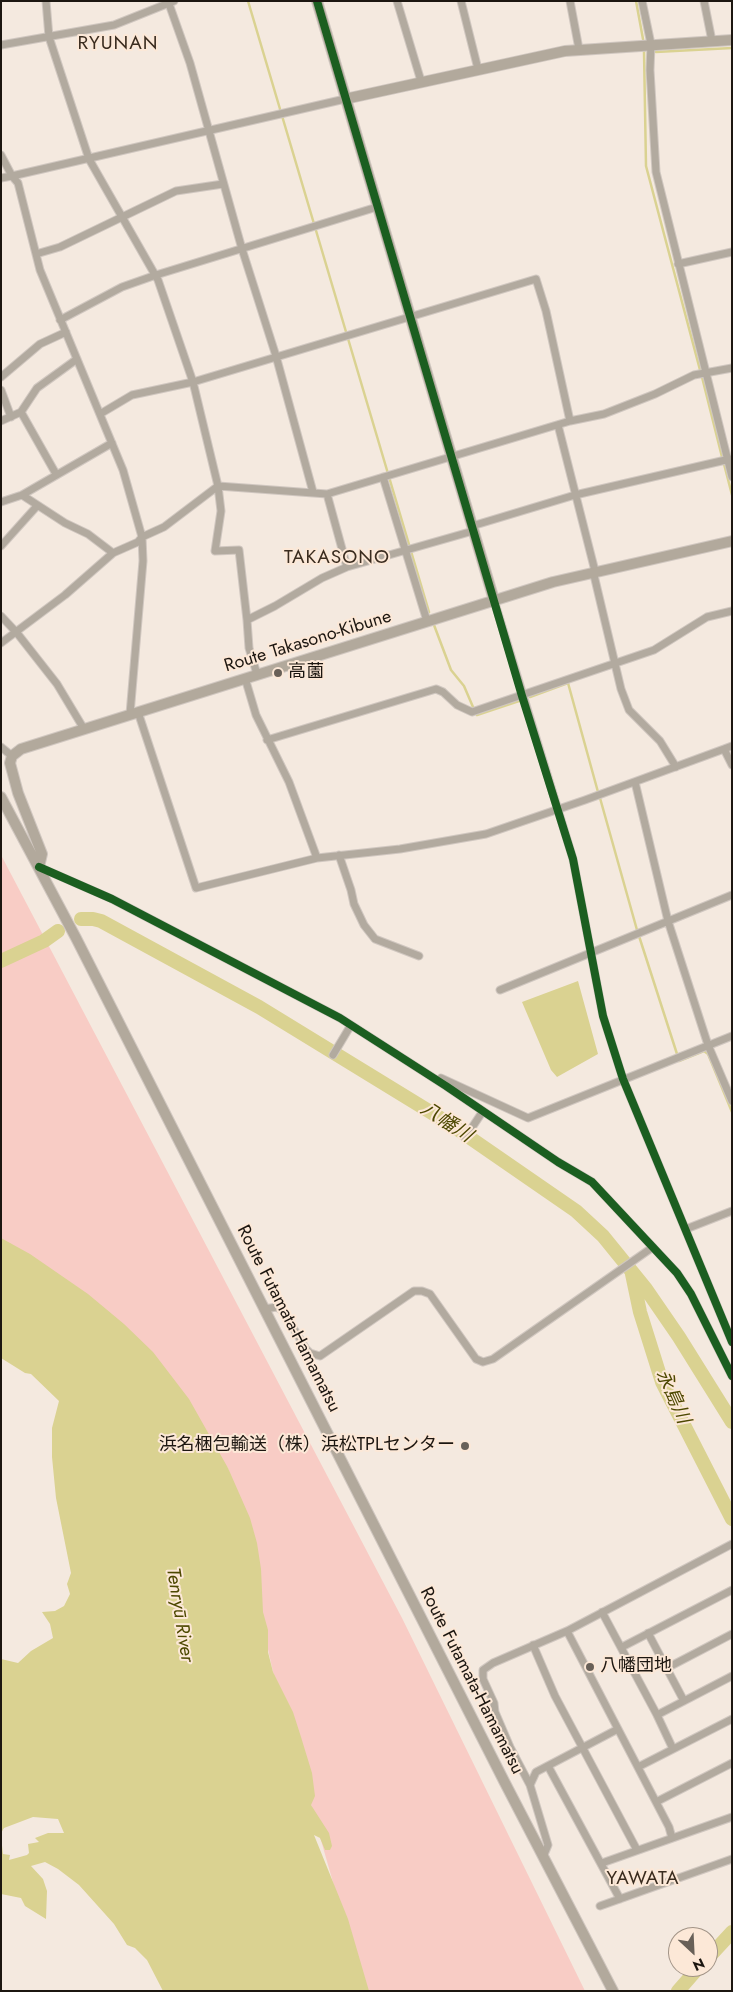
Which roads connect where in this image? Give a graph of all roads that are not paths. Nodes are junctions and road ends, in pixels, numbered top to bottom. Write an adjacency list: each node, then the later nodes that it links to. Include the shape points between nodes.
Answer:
1 (46, 1): 9 (street)
2 (317, 1): 17 (main road)
3 (396, 1): 16 (street)
4 (461, 1): 15 (street)
5 (570, 1): 14 (street)
6 (642, 1): 12 (street)
7 (704, 1): 11 (street)
8 (171, 2): 9 (street, via 114,26); 18 (street)
9 (49, 38): 13 (street); 20 (street)
10 (732, 40): 11 (main road)
11 (712, 41): 12 (main road)
12 (651, 44): 14 (main road); 29 (street, via 656,172)
13 (1, 46)
14 (579, 49): 15 (main road)
15 (478, 70): 16 (main road)
16 (421, 81): 17 (main road)
17 (345, 99): 18 (street); 24 (main road)
18 (208, 131): 20 (street); 23 (street)
19 (1, 155): 21 (street)
20 (90, 159): 21 (street); 25 (street)
21 (12, 176): 22 (street); 28 (street, via 18,183)
22 (1, 178)
23 (223, 184): 25 (street, via 176,191); 26 (street)
24 (377, 207): 26 (street); 31 (main road)
25 (123, 217): 28 (street, via 60,248); 30 (street)
26 (242, 249): 30 (street); 34 (street)
27 (732, 252): 29 (street)
28 (36, 254): 32 (street)
29 (678, 264): 37 (street)
30 (156, 275): 32 (street, via 122,288); 39 (street)
31 (410, 317): 34 (street); 45 (street, via 536,279); 48 (main road)
32 (60, 320): 33 (street)
33 (66, 332): 35 (street); 38 (street, via 40,344)
34 (276, 356): 39 (street); 54 (street)
35 (77, 359): 41 (street, via 37,388); 42 (street)
36 (732, 368): 37 (street)
37 (706, 373): 45 (street, via 679,381 604,414); 49 (street)
38 (1, 376)
39 (192, 382): 42 (street, via 132,395); 53 (street)
40 (1, 390): 43 (street)
41 (21, 412): 43 (street); 50 (street)
42 (100, 414): 47 (street)
43 (11, 417): 44 (street)
44 (1, 421)
45 (570, 421): 46 (street)
46 (558, 425): 48 (street); 57 (street)
47 (112, 443): 50 (street); 61 (street)
48 (451, 456): 51 (street); 60 (main road)
49 (730, 459): 52 (street); 57 (street)
50 (56, 474): 56 (street)
51 (386, 476): 55 (street); 64 (street)
52 (732, 477)
53 (218, 486): 54 (street); 61 (street, via 164,527); 71 (street, via 221,511 214,551 239,550)
54 (313, 492): 55 (street)
55 (326, 494): 66 (street)
56 (22, 495): 58 (street); 59 (street)
57 (576, 495): 60 (street); 67 (street)
58 (1, 502)
59 (37, 506): 63 (street); 65 (street, via 88,534)
60 (472, 529): 64 (street); 68 (main road)
61 (142, 537): 65 (street); 79 (street)
62 (732, 541): 67 (main road, Route Takasono-Kibune)
63 (1, 546)
64 (408, 550): 66 (street); 72 (street)
65 (113, 553): 73 (street)
66 (347, 567): 71 (street)
67 (594, 571): 68 (main road, Route Takasono-Kibune); 75 (street)
68 (494, 600): 72 (main road, Route Takasono-Kibune); 78 (street)
69 (732, 611): 75 (street, via 707,617 654,650)
70 (1, 616): 73 (street)
71 (247, 620): 76 (street, via 249,648)
72 (427, 621): 76 (main road, Route Takasono-Kibune)
73 (17, 633): 74 (street); 80 (street, via 57,684)
74 (1, 643)
75 (615, 665): 78 (street); 87 (street, via 629,710 660,741)
76 (257, 674): 77 (main road, Route Takasono-Kibune)
77 (245, 678): 79 (main road, Route Takasono-Kibune); 81 (street)
78 (522, 696): 81 (street, via 472,712 443,692 429,690); 90 (street)
79 (134, 713): 80 (main road, Route Takasono-Kibune); 92 (street, via 196,888)
80 (84, 729): 85 (main road, Route Takasono-Kibune, via 21,749)
81 (267, 740): 92 (street, via 289,782)
82 (732, 746): 84 (street)
83 (1, 747): 85 (street)
84 (724, 749): 86 (street); 87 (street)
85 (12, 756): 93 (main road, via 11,771 42,854)
86 (732, 765)
87 (676, 767): 88 (street)
88 (636, 782): 90 (street); 95 (street)
89 (1, 797): 93 (main road, Route Futamata-Hamamatsu)
90 (556, 811): 91 (street, via 486,834 400,849); 96 (street, via 572,859)
91 (338, 855): 92 (street); 97 (street, via 354,904 375,940)
92 (317, 858)
93 (39, 868): 99 (street, via 112,899); 111 (main road, Route Futamata-Hamamatsu)
94 (732, 895): 95 (street)
95 (668, 921): 96 (street); 101 (street)
96 (590, 953): 98 (street); 104 (street, via 603,1016)
97 (419, 956)
98 (500, 990)
99 (350, 1025): 102 (street); 103 (street)
100 (732, 1036): 101 (street)
101 (708, 1045): 104 (street); 105 (street)
102 (333, 1055)
103 (422, 1070): 104 (street, via 528,1118); 106 (street)
104 (623, 1079): 109 (street)
105 (732, 1101)
106 (483, 1111): 107 (street); 110 (street, via 592,1182)
107 (464, 1138)
108 (732, 1211): 109 (street)
109 (686, 1229): 112 (street)
110 (653, 1247): 111 (street, via 493,1359 483,1362 476,1359 430,1294 422,1291 414,1292 320,1356 310,1354 283,1311 278,1307); 113 (street, via 691,1294)
111 (264, 1309): 138 (main road, Route Futamata-Hamamatsu)
112 (732, 1342)
113 (732, 1376)
114 (732, 1544): 116 (street)
115 (732, 1590): 118 (street)
116 (602, 1612): 117 (street); 121 (street)
117 (567, 1630): 120 (street); 127 (street)
118 (648, 1633): 121 (street); 122 (street)
119 (732, 1634): 122 (street)
120 (533, 1645): 128 (street); 133 (street, via 483,1670 495,1712)
121 (622, 1647): 125 (street)
122 (666, 1668): 124 (street)
123 (732, 1676): 124 (street)
124 (684, 1701): 125 (street)
125 (657, 1716): 129 (street)
126 (732, 1720): 129 (street)
127 (618, 1729): 128 (street); 132 (street)
128 (582, 1748): 131 (street); 137 (street)
129 (673, 1749): 132 (street)
130 (732, 1763): 134 (street)
131 (548, 1766): 133 (street, via 536,1772); 140 (street)
132 (638, 1767): 134 (street)
133 (530, 1785): 138 (street, via 548,1846)
134 (656, 1802): 136 (street)
135 (732, 1817): 136 (street)
136 (672, 1838): 137 (street)
137 (637, 1850): 140 (street)
138 (543, 1857): 143 (main road, Route Futamata-Hamamatsu)
139 (732, 1859): 141 (street)
140 (602, 1864): 141 (street)
141 (620, 1899): 142 (street)
142 (600, 1906)
143 (613, 1991)

